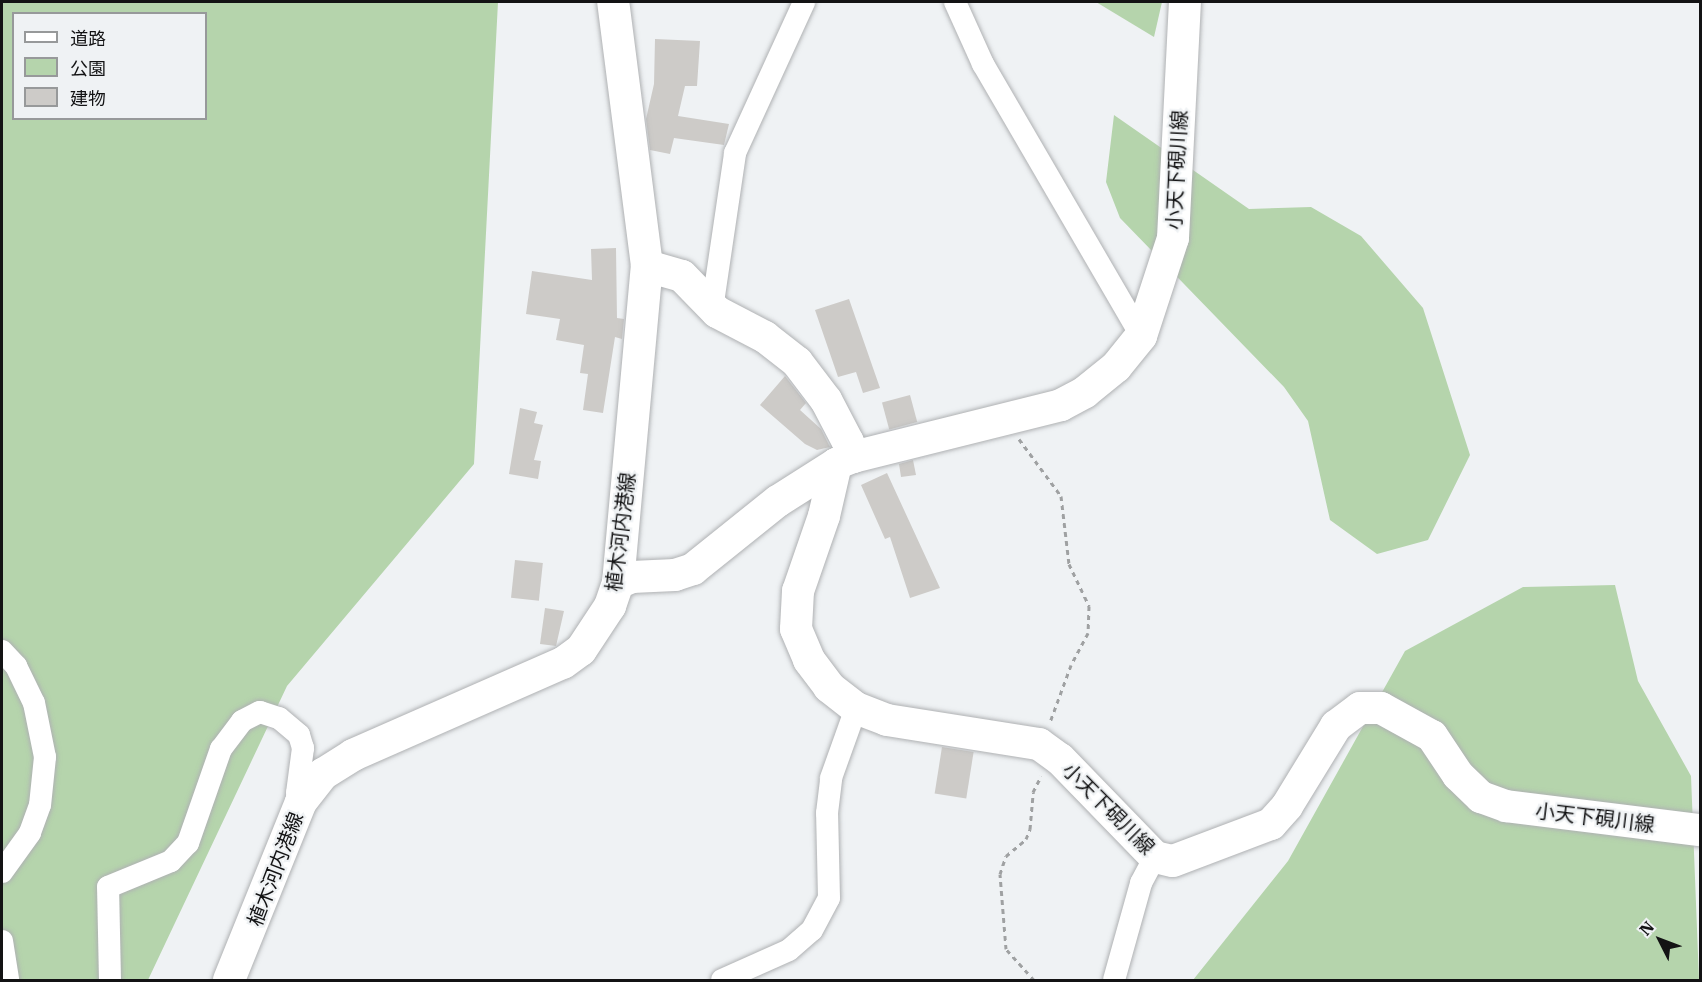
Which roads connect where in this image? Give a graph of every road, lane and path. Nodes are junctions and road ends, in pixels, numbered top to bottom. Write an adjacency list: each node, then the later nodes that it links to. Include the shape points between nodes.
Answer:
1 (613, 2): 5 (main road, 植木河内港線)
2 (804, 2): 6 (street, via 735,153)
3 (955, 2): 7 (street, via 983,64)
4 (1185, 2): 7 (main road, 小天下硯川線, via 1173,238)
5 (647, 266): 6 (main road, via 682,276); 10 (main road, 植木河内港線)
6 (709, 304): 9 (main road, via 765,337 797,362 826,400)
7 (1141, 336): 8 (main road, 小天下硯川線, via 1116,367 1085,392 1061,405)
8 (1008, 420): 9 (main road, 小天下硯川線); 13 (path, via 1061,496 1069,564 1089,606 1089,633 1071,665)
9 (844, 460): 10 (main road, via 778,501 693,569 675,575 632,577); 12 (main road, 小天下硯川線, via 798,591 796,629 809,660 829,687)
10 (618, 583): 15 (main road, 植木河内港線, via 603,622 580,650 563,663 353,754 323,774)
11 (2, 651): 18 (street, via 16,666 34,703 45,757 40,805 30,833)
12 (856, 708): 14 (main road, 小天下硯川線, via 887,720 1039,744); 23 (street, via 831,778 827,813 829,898 812,930 789,950)
13 (1050, 722)
14 (1058, 757): 17 (main road, 小天下硯川線); 24 (path, via 1044,771 1033,792 1026,839 1006,856 1000,874 1006,949)
15 (301, 802): 21 (street, via 297,794 303,748 298,735 279,718 260,712 242,721 221,749 188,843 171,861 108,887); 22 (main road, 植木河内港線)
16 (1701, 830): 17 (main road, 小天下硯川線, via 1506,806 1481,797 1458,775 1432,736 1381,708 1360,708 1336,726 1287,806 1271,824 1173,861)
17 (1155, 857): 25 (street, via 1140,883)
18 (2, 872)
19 (2, 941): 20 (street)
20 (8, 981)
21 (110, 981)
22 (229, 981)
23 (722, 981)
24 (1034, 981)
25 (1114, 981)

